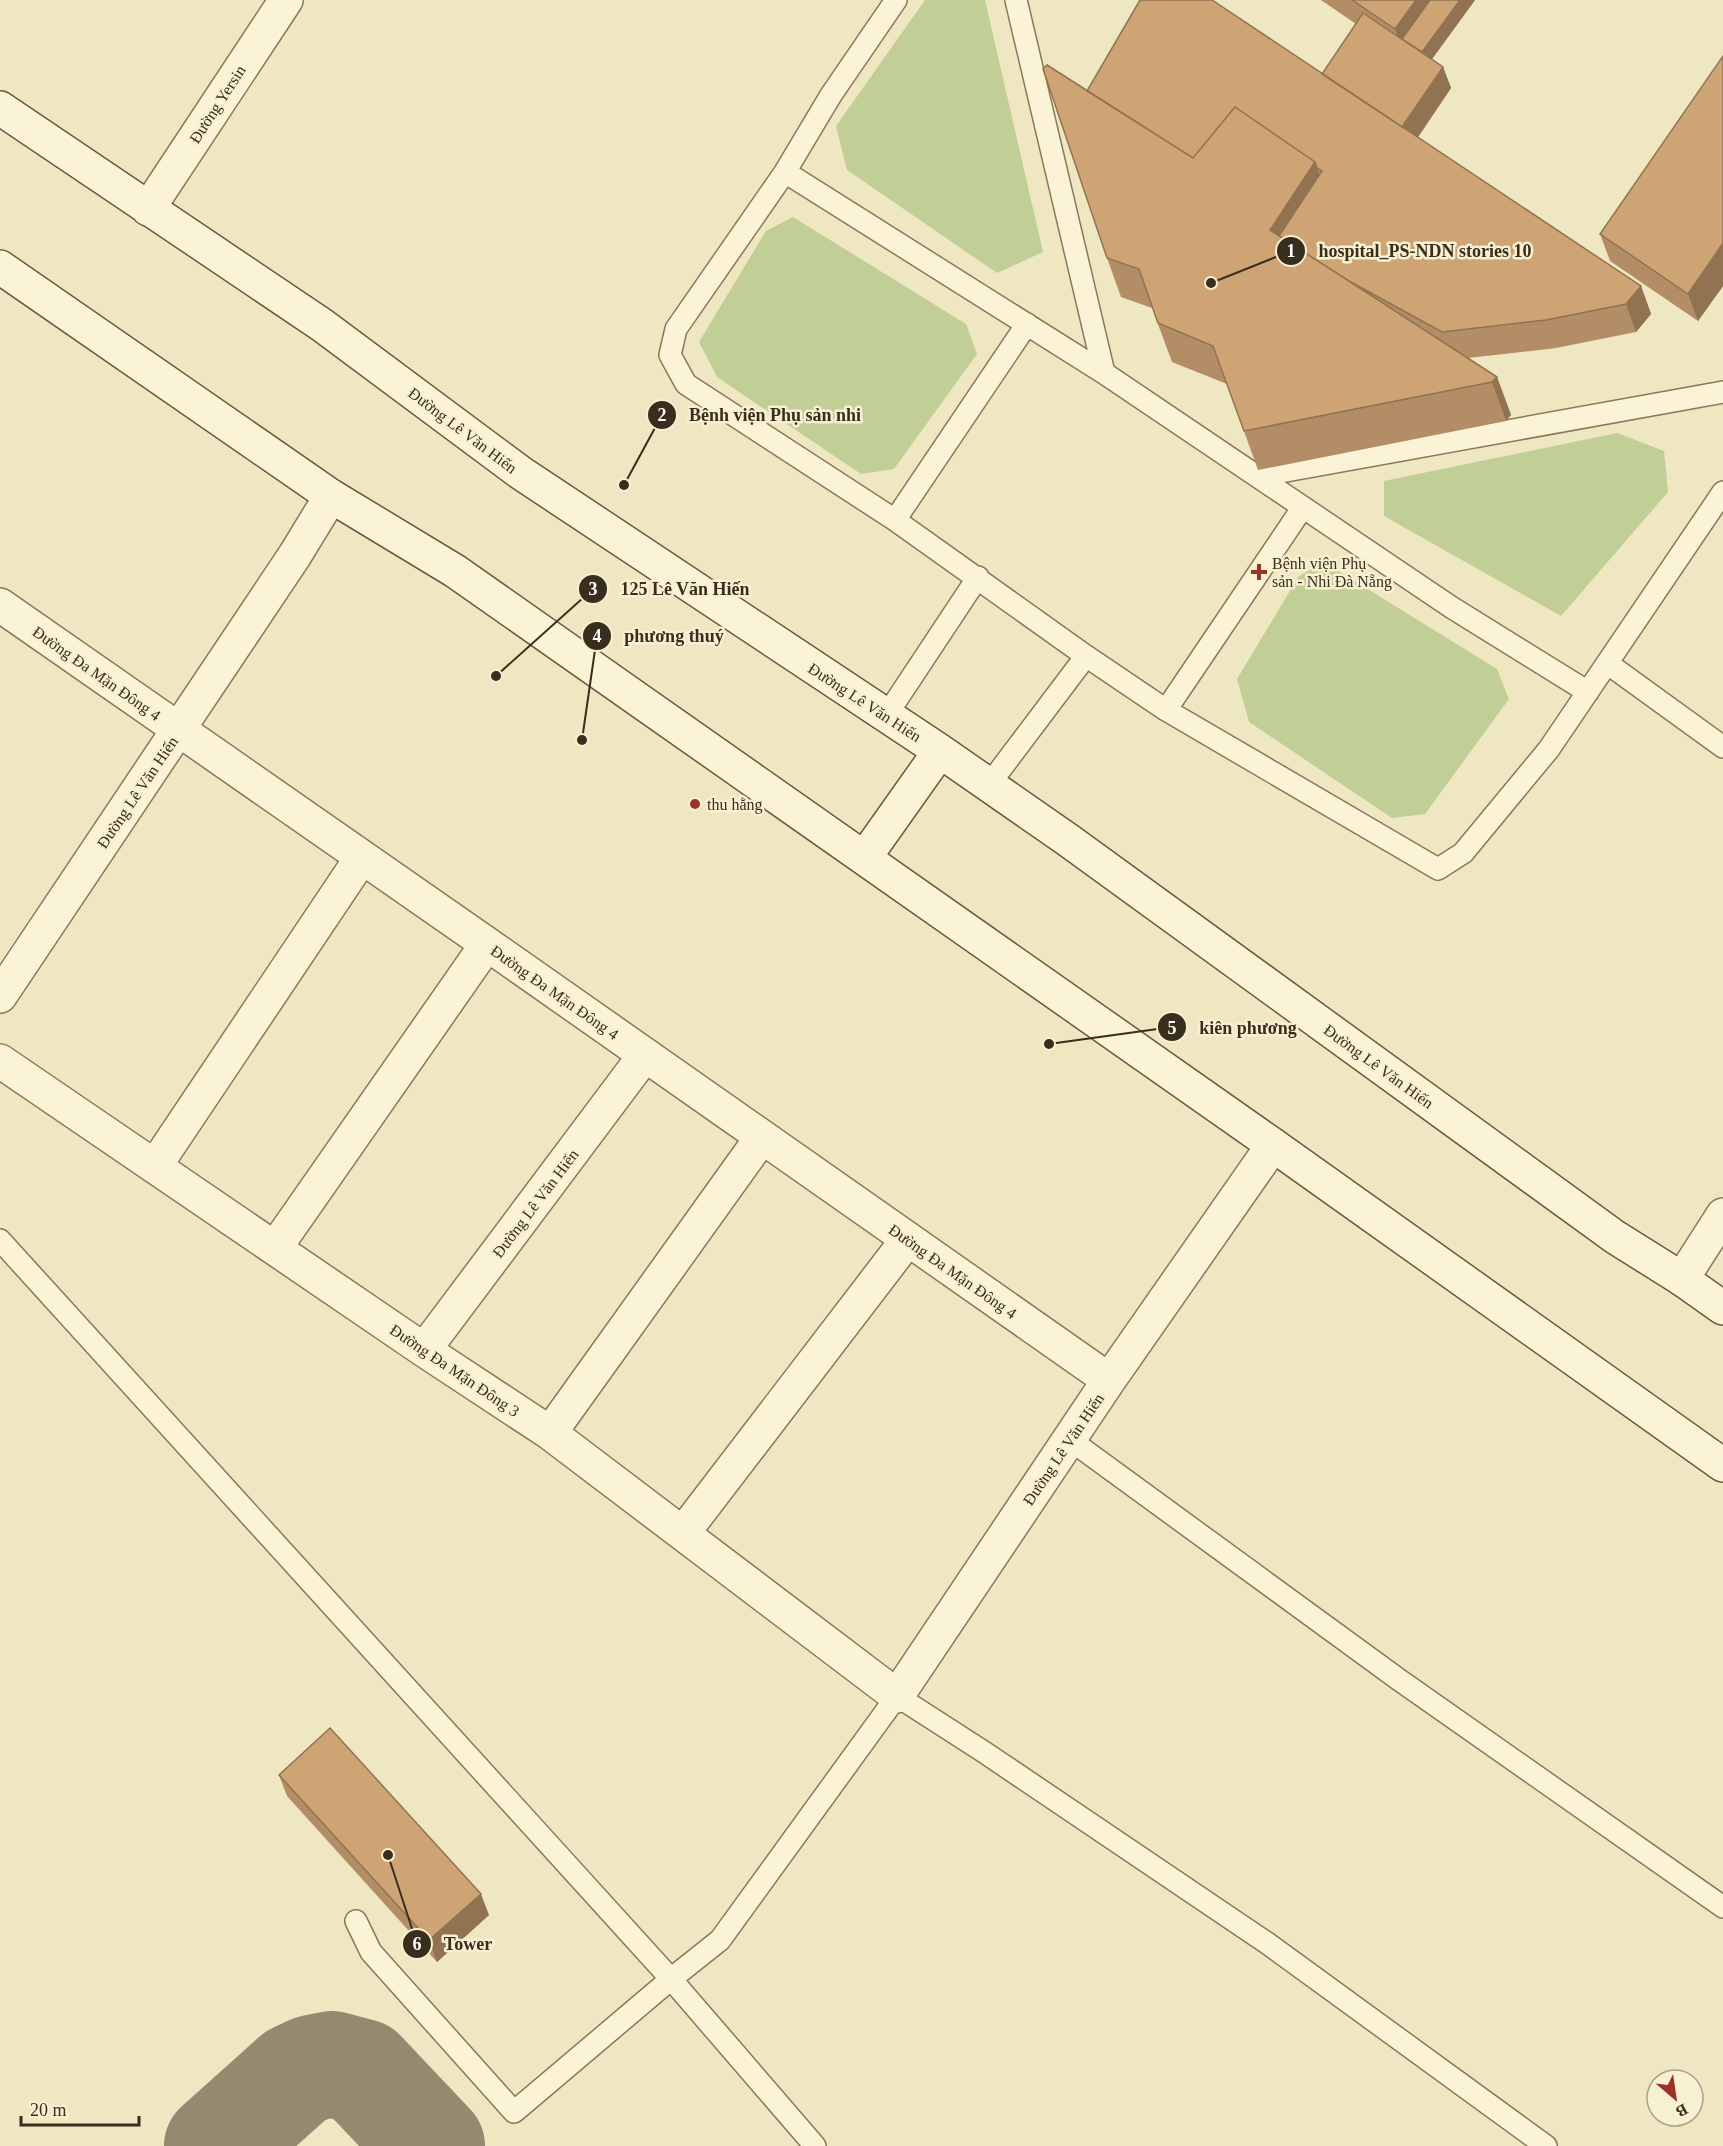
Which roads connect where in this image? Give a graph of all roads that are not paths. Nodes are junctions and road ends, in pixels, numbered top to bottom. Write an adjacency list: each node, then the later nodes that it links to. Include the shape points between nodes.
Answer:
1 (286, 0): 6 (street, Đường Yersin)
2 (896, 0): 5 (lane)
3 (1016, 0): 9 (lane)
4 (0, 108): 6 (street, Đường Lê Văn Hiến)
5 (785, 172): 8 (lane); 15 (lane, via 676,329 670,355 686,384)
6 (148, 208): 22 (street, Đường Lê Văn Hiến, via 322,326 521,473)
7 (0, 267): 13 (street)
8 (1027, 324): 9 (lane); 15 (lane)
9 (1104, 373): 11 (lane)
10 (1723, 392): 11 (lane)
11 (1258, 476): 14 (lane)
12 (1723, 492): 19 (lane)
13 (331, 496): 23 (street, Đường Lê Văn Hiến); 28 (street, via 455,571)
14 (1302, 507): 20 (lane, via 1451,607); 21 (lane)
15 (895, 520): 16 (lane)
16 (978, 577): 18 (lane); 22 (lane)
17 (0, 605): 23 (street, Đường Đa Mặn Đông 4)
18 (1086, 656): 21 (lane); 26 (lane)
19 (1607, 663): 20 (lane); 24 (lane)
20 (1588, 692): 21 (lane, via 1549,749 1463,853 1438,869)
21 (1166, 710)
22 (886, 716): 25 (street, Đường Lê Văn Hiến)
23 (178, 730): 27 (street, Đường Đa Mặn Đông 4); 30 (street, Đường Lê Văn Hiến)
24 (1723, 747)
25 (940, 751): 26 (street, Đường Lê Văn Hiến); 28 (street)
26 (988, 786): 40 (street, Đường Lê Văn Hiến, via 1615,1237)
27 (362, 857): 29 (street, Đường Đa Mặn Đông 4); 35 (street)
28 (865, 857): 34 (street)
29 (488, 944): 31 (street, Đường Đa Mặn Đông 4); 39 (street)
30 (0, 996)
31 (645, 1055): 33 (street, Đường Đa Mặn Đông 4); 42 (street, Đường Lê Văn Hiến)
32 (0, 1061): 35 (street, Đường Đa Mặn Đông 3)
33 (762, 1137): 37 (street, Đường Đa Mặn Đông 4); 44 (street)
34 (1273, 1144): 43 (street, Đường Lê Văn Hiến); 46 (street)
35 (155, 1166): 39 (street, Đường Đa Mặn Đông 3)
36 (1723, 1215): 40 (street)
37 (908, 1239): 43 (street, Đường Đa Mặn Đông 4); 47 (street)
38 (0, 1240): 51 (lane)
39 (275, 1248): 42 (street, Đường Đa Mặn Đông 3)
40 (1682, 1279): 41 (street, Đường Lê Văn Hiến)
41 (1723, 1308)
42 (424, 1350): 44 (street, Đường Đa Mặn Đông 3)
43 (1108, 1380): 45 (street, Đường Lê Văn Hiến)
44 (550, 1433): 47 (street, Đường Đa Mặn Đông 3)
45 (1069, 1439): 48 (street, Đường Lê Văn Hiến); 49 (lane, via 1398,1679)
46 (1723, 1465)
47 (683, 1533): 48 (street, Đường Đa Mặn Đông 3)
48 (897, 1696): 51 (lane, via 720,1940); 53 (lane, via 1267,1943)
49 (1723, 1907)
50 (356, 1921): 51 (lane, via 371,1952 514,2112)
51 (671, 1978): 52 (lane)
52 (815, 2146)
53 (1546, 2146)

